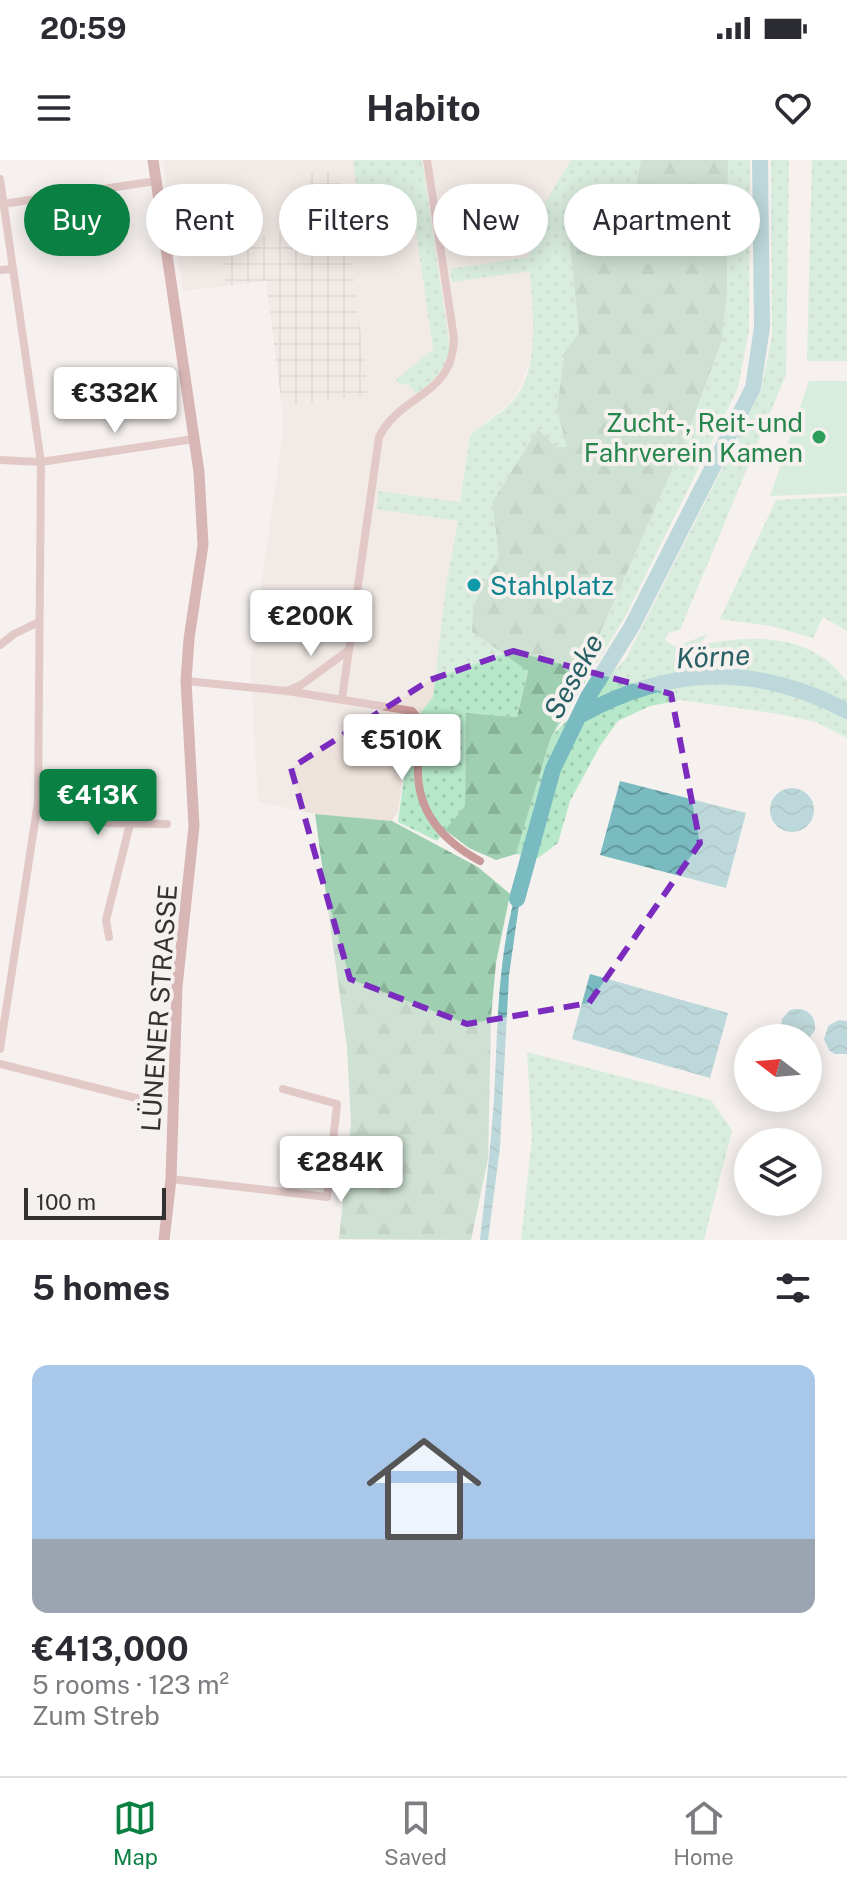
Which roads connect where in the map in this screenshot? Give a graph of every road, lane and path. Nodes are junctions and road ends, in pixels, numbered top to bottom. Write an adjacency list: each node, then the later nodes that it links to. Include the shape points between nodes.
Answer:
1 (153, 160): 4 (main road, LÜNENER STRASSE)
2 (427, 160): 13 (street, via 454,352 442,379 392,419 379,437)
3 (0, 179): 5 (street)
4 (156, 181): 5 (street); 8 (main road, LÜNENER STRASSE)
5 (3, 204): 6 (street)
6 (13, 269): 7 (street); 10 (street)
7 (0, 270)
8 (194, 439): 10 (street); 14 (main road, LÜNENER STRASSE, via 203,545)
9 (0, 460): 10 (street)
10 (41, 462): 11 (street)
11 (39, 622): 12 (street); 17 (street)
12 (0, 645)
13 (350, 649): 15 (street); 16 (street)
14 (186, 681): 15 (street); 27 (main road, LÜNENER STRASSE, via 194,826 174,1028)
15 (287, 691): 16 (street)
16 (342, 699): 20 (street, via 418,716 424,804 440,833)
17 (38, 802): 18 (street, via 107,823); 22 (street)
18 (130, 824): 19 (street); 21 (street, via 106,920)
19 (167, 824)
20 (480, 861)
21 (109, 937)
22 (3, 1012): 23 (street)
23 (0, 1049)
24 (0, 1064): 26 (street)
25 (283, 1089): 27 (street, via 337,1104 327,1197)
26 (140, 1099)
27 (171, 1179): 28 (main road, LÜNENER STRASSE)
28 (166, 1240)

